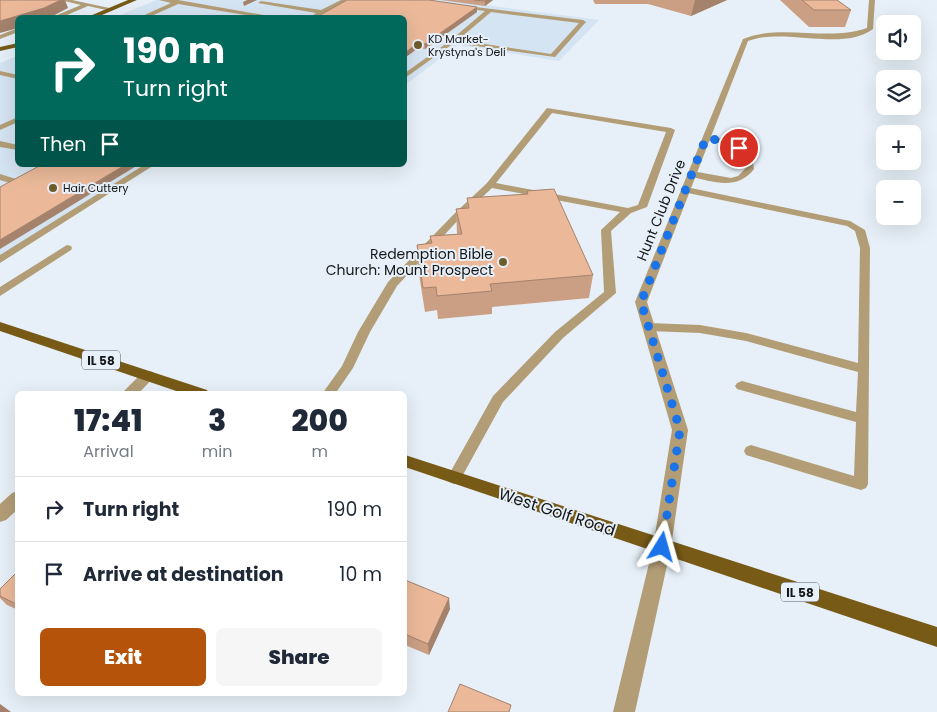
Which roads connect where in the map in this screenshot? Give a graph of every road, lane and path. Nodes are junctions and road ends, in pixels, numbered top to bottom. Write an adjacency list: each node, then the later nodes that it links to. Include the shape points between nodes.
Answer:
1 (63, 0): 11 (lane)
2 (134, 0): 14 (main road)
3 (162, 0): 8 (lane)
4 (268, 0): 10 (lane)
5 (329, 0): 7 (lane)
6 (872, 0): 34 (street, Hunt Club Drive, via 870,29 843,36 768,34 745,40)
7 (343, 1): 17 (lane)
8 (178, 2): 13 (lane); 20 (lane)
9 (235, 2): 13 (lane)
10 (262, 3): 16 (lane); 17 (lane)
11 (87, 5): 14 (lane); 18 (lane)
12 (452, 5): 15 (lane)
13 (219, 6): 16 (lane)
14 (111, 9): 19 (main road)
15 (490, 10): 26 (lane); 26 (lane, via 583,22 553,56)
16 (243, 12): 21 (lane); 22 (lane)
17 (322, 12): 23 (lane)
18 (60, 15)
19 (96, 15)
20 (148, 15)
21 (238, 15)
22 (260, 15)
23 (317, 15)
24 (15, 31): 25 (lane)
25 (0, 37)
26 (453, 41): 30 (lane)
27 (3, 48): 28 (main road)
28 (0, 56)
29 (0, 73): 31 (lane)
30 (407, 75)
31 (15, 76)
32 (15, 121): 33 (lane)
33 (0, 128)
34 (706, 138): 38 (street, Hunt Club Drive); 38 (lane, via 730,142 748,153 750,169 741,178 732,180)
35 (0, 144): 36 (lane)
36 (15, 147)
37 (147, 167): 45 (lane)
38 (692, 174): 42 (street, Hunt Club Drive)
39 (0, 177): 41 (lane, via 17,179)
40 (490, 185): 43 (lane); 43 (lane, via 550,110 671,130 642,207); 54 (lane, via 392,284 347,368)
41 (0, 188)
42 (686, 190): 48 (street, Hunt Club Drive, via 641,302); 49 (lane, via 850,224 860,230 865,248)
43 (628, 211): 58 (lane, via 606,230 610,293 559,335 498,400)
44 (67, 248): 46 (lane)
45 (0, 260)
46 (0, 292)
47 (0, 326): 50 (main road, IL 58)
48 (649, 327): 49 (lane, via 746,337); 61 (street, Hunt Club Drive, via 680,430)
49 (864, 369): 55 (lane)
50 (148, 376): 52 (street); 53 (main road, IL 58)
51 (742, 386): 55 (lane)
52 (131, 391)
53 (193, 391)
54 (330, 391)
55 (863, 419): 56 (lane, via 861,484)
56 (751, 451)
57 (407, 462): 58 (main road, West Golf Road / IL 58)
58 (454, 478): 61 (main road, West Golf Road / IL 58)
59 (15, 501): 60 (street)
60 (0, 514)
61 (662, 547): 62 (main road, West Golf Road / IL 58); 63 (street)
62 (937, 637)
63 (624, 712)

